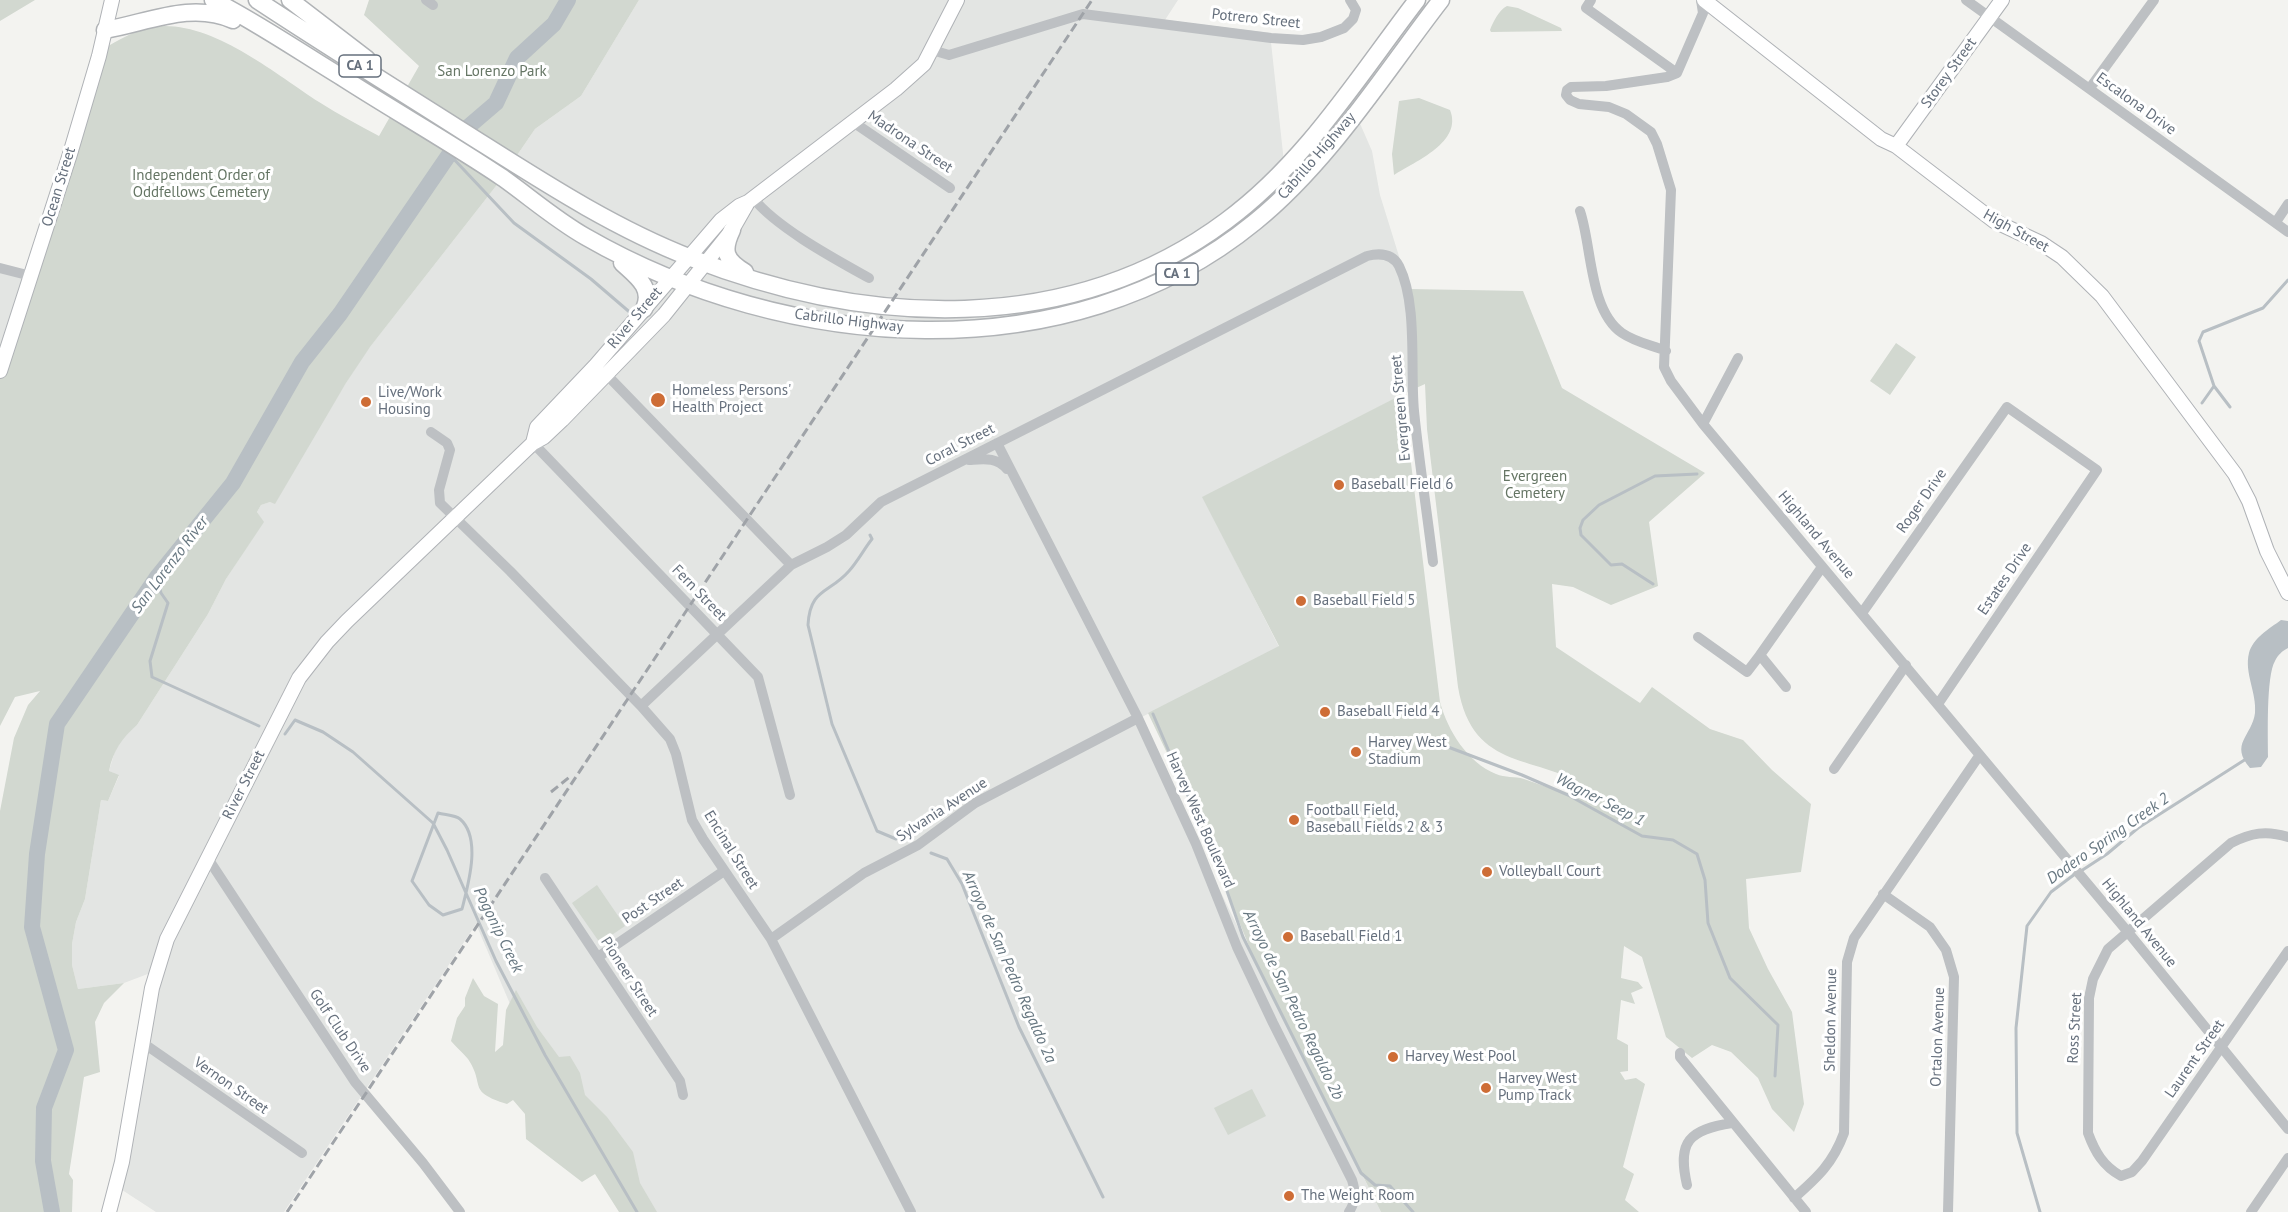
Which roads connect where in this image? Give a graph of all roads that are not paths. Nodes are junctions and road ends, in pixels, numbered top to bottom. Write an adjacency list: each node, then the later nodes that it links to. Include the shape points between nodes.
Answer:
1 (112, 0): 15 (main road, Ocean Street)
2 (213, 0): 18 (highway, Cabrillo Highway / CA 1)
3 (257, 0): 20 (highway, Cabrillo Highway / CA 1)
4 (290, 0): 20 (highway)
5 (957, 0): 16 (main road, River Street)
6 (1417, 0): 38 (highway, Cabrillo Highway / CA 1, via 1309,142 1270,185 1195,242 1126,277 1053,299 978,309 855,301)
7 (1441, 0): 39 (highway, Cabrillo Highway / CA 1, via 1325,152 1286,195 1211,254 1125,297 1070,314 1014,325 904,329 803,316)
8 (1592, 0): 17 (street, via 1586,8)
9 (1703, 0): 17 (street, via 1703,13); 22 (main road, High Street, via 1881,139)
10 (1966, 0): 14 (street, Escalona Drive)
11 (2002, 0): 14 (main road, Storey Street)
12 (2154, 0): 19 (street)
13 (1353, 5): 16 (street, Potrero Street, via 1353,19 1344,28 1303,40 1083,14 949,55)
14 (1990, 18): 19 (street, Escalona Drive); 22 (main road, Storey Street)
15 (105, 30): 18 (highway, via 186,12 212,13 237,22); 35 (main road, Ocean Street)
16 (932, 50): 21 (main road, River Street, via 924,64)
17 (1677, 73): 41 (street, Highland Avenue, via 1606,86 1571,87 1566,95 1579,104 1609,107 1626,114 1651,132 1657,144 1671,190)
18 (339, 76): 30 (highway, Cabrillo Highway / CA 1, via 502,177 564,224)
19 (2090, 88): 27 (street, Escalona Drive)
20 (426, 108): 32 (highway, Cabrillo Highway / CA 1, via 620,225)
21 (853, 122): 23 (street, Madrona Street); 24 (main road, River Street)
22 (1896, 146): 56 (main road, High Street, via 1994,220 2062,257 2102,296 2235,474)
23 (950, 188)
24 (751, 200): 28 (main road, River Street); 32 (main road, River Street, via 728,213); 37 (street)
25 (2288, 204): 27 (street)
26 (1580, 211): 41 (street, via 1597,288 1609,321 1633,339)
27 (2276, 222): 29 (street, Escalona Drive)
28 (732, 230): 33 (main road, River Street); 38 (highway, via 726,247 728,259)
29 (2288, 232)
30 (606, 248): 36 (highway, Cabrillo Highway / CA 1); 40 (highway, via 644,285)
31 (1390, 256): 48 (street, Coral Street, via 1367,256); 53 (street, Evergreen Street, via 1398,263 1404,280 1410,315 1414,409)
32 (688, 257): 33 (highway, Cabrillo Highway / CA 1); 36 (main road, River Street)
33 (705, 263): 38 (highway, Cabrillo Highway / CA 1); 39 (main road, River Street)
34 (0, 268): 35 (street)
35 (31, 276): 43 (main road, Ocean Street)
36 (669, 278): 39 (highway, Cabrillo Highway / CA 1); 40 (main road, River Street)
37 (869, 278)
38 (761, 282)
39 (688, 286): 44 (main road, River Street)
40 (644, 309): 47 (main road, River Street, via 537,427)
41 (1665, 351): 45 (street, Highland Avenue, via 1664,367 1671,381)
42 (1738, 358): 45 (street)
43 (0, 371)
44 (606, 374): 47 (main road, River Street, via 544,437); 54 (street)
45 (1703, 424): 55 (street, Highland Avenue)
46 (431, 432): 52 (street, Encinal Street, via 447,443 450,450 438,495 440,503)
47 (533, 443): 52 (main road, River Street); 58 (street, Fern Street)
48 (997, 443): 49 (street, Coral Street); 51 (street, Harvey West Boulevard)
49 (964, 460): 51 (street, via 993,459); 54 (street, Coral Street, via 881,502 846,535)
50 (2097, 470): 57 (street, Roger Drive, via 2007,407); 63 (street, Estates Drive)
51 (1014, 476): 65 (street, Harvey West Boulevard)
52 (455, 517): 64 (street, Encinal Street); 70 (main road, River Street, via 347,621 299,678)
53 (1433, 562)
54 (790, 565): 58 (street, Coral Street)
55 (1822, 567): 57 (street, Highland Avenue); 60 (street)
56 (2288, 592)
57 (1862, 613): 61 (street, Highland Avenue)
58 (718, 634): 64 (street, Coral Street); 68 (street, Fern Street, via 758,677)
59 (1698, 637): 60 (street, via 1747,672)
60 (1760, 655): 62 (street)
61 (1906, 665): 63 (street, Highland Avenue); 67 (street)
62 (1786, 687)
63 (1938, 704): 66 (street, Highland Avenue)
64 (641, 706): 71 (street, Encinal Street, via 670,740 692,820)
65 (1138, 718): 75 (street, Sylvania Avenue, via 975,803 918,845 864,873); 89 (street, Harvey West Boulevard, via 1196,844 1237,947 1352,1180)
66 (1979, 756): 73 (street, Sheldon Avenue); 74 (street, Highland Avenue)
67 (1834, 769)
68 (790, 795)
69 (2288, 837): 74 (street, Ross Street, via 2262,832 2231,843)
70 (207, 857): 78 (main road, River Street, via 167,939 152,988); 91 (street, Golf Club Drive, via 355,1082)
71 (724, 871): 75 (street, Encinal Street); 77 (street, Post Street)
72 (545, 878): 77 (street, Pioneer Street)
73 (1883, 894): 88 (street, Sheldon Avenue, via 1854,938 1847,962 1844,1132 1828,1165); 94 (street, Ortalon Avenue, via 1941,939 1954,977)
74 (2127, 931): 79 (street, Highland Avenue); 86 (street, Ross Street, via 2101,961 2093,979 2089,1009 2088,1133 2104,1164)
75 (771, 939): 92 (street, Encinal Street)
76 (2288, 951): 79 (street, Laurent Street)
77 (598, 957): 81 (street, Pioneer Street, via 680,1082)
78 (143, 1043): 84 (street, Vernon Street); 90 (main road, River Street)
79 (2221, 1048): 83 (street, Highland Avenue); 86 (street, Laurent Street, via 2142,1161 2132,1172)
80 (1680, 1053): 82 (street)
81 (683, 1095)
82 (1732, 1123): 87 (street, via 1700,1130 1689,1140 1683,1154); 88 (street)
83 (2288, 1129)
84 (302, 1153)
85 (2288, 1158): 95 (street)
86 (2121, 1176)
87 (1687, 1185)
88 (1794, 1197): 93 (street)
89 (1355, 1210)
90 (109, 1212)
91 (460, 1212)
92 (911, 1212)
93 (1806, 1212)
94 (1948, 1212)
95 (2251, 1212)

